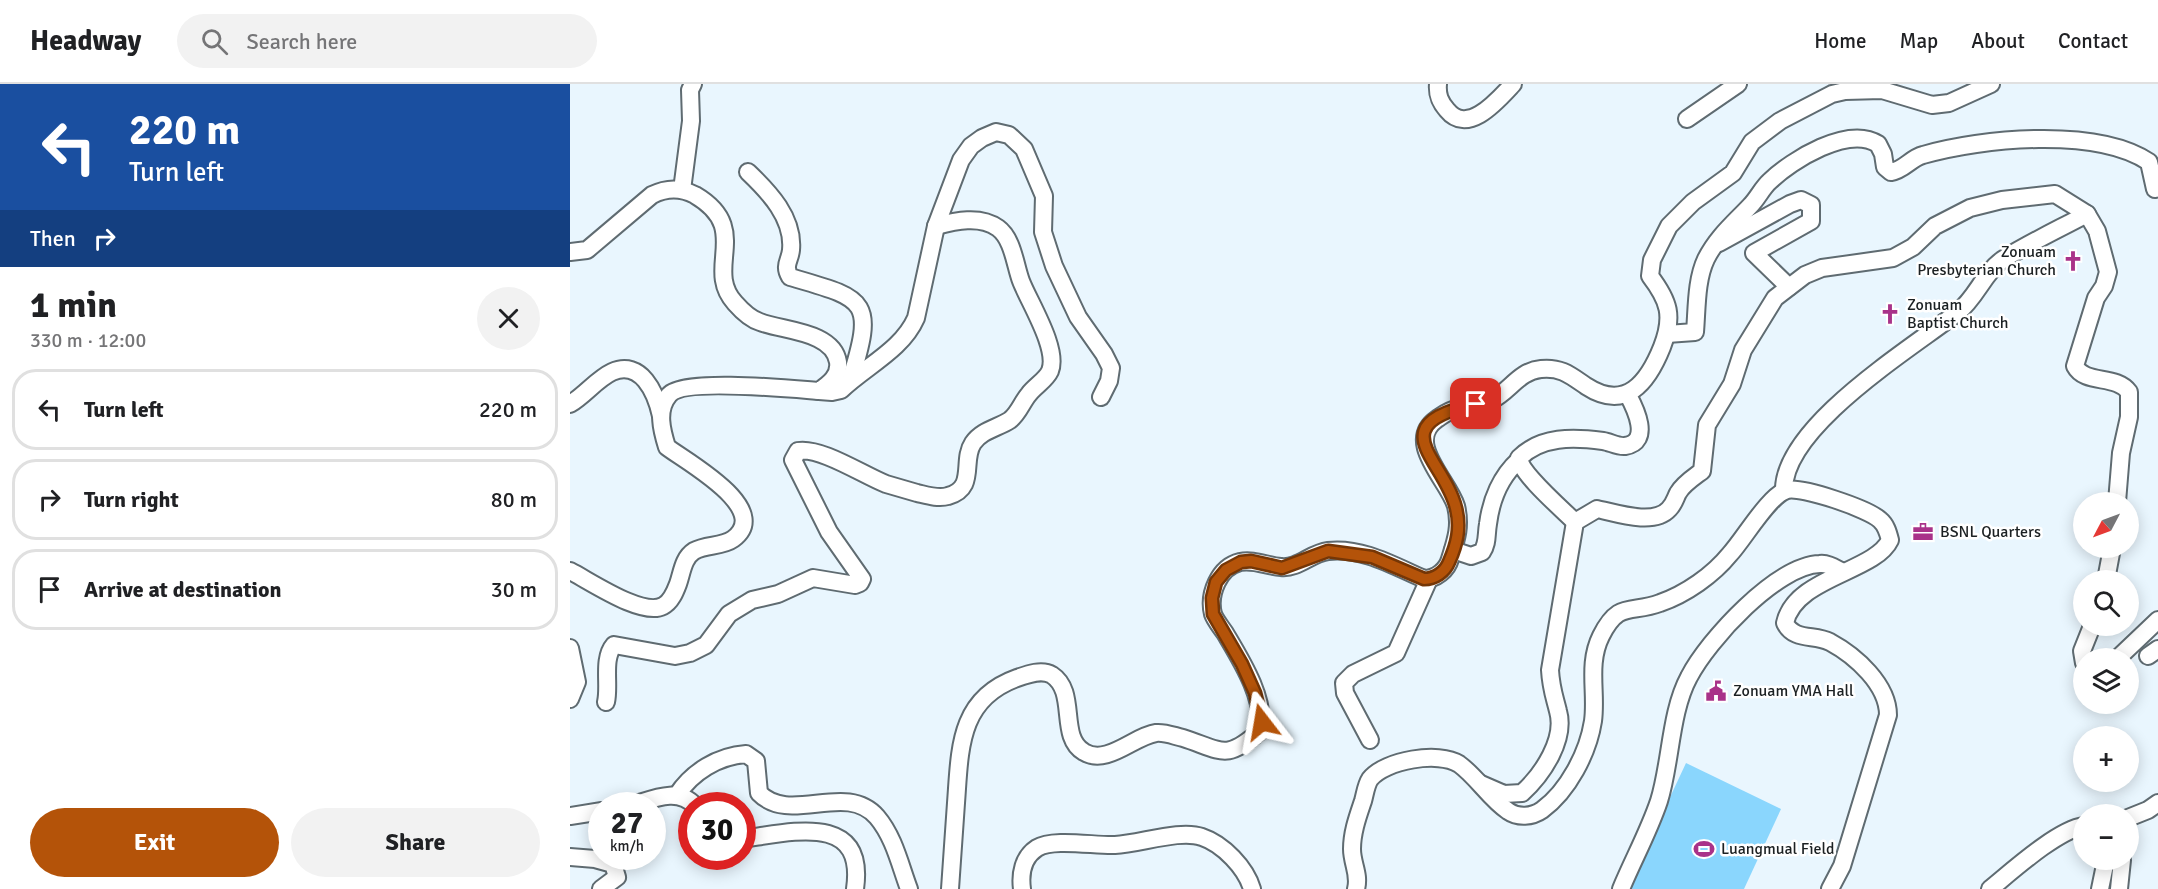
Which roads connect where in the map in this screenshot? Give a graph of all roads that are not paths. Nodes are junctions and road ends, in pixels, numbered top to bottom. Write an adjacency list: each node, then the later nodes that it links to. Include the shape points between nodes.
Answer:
1 (693, 84): 12 (street)
2 (1438, 84): 3 (street, via 1441,104 1451,116 1462,119 1472,119 1484,112)
3 (1513, 84)
4 (1738, 84): 7 (street)
5 (1990, 84): 6 (street, via 1948,103 1932,105 1882,90)
6 (1832, 89): 18 (street, via 1752,142 1733,173 1693,202 1669,226 1652,260 1650,276 1669,304)
7 (1687, 119)
8 (2158, 147): 9 (street)
9 (2150, 162): 11 (street); 15 (street, via 2097,143 2018,140 1924,154 1891,172 1885,167 1878,144 1859,137 1821,148 1783,170)
10 (748, 172): 19 (street, via 766,189 784,216 791,250 786,262 790,277 824,286 856,301 864,330)
11 (2155, 189)
12 (682, 190): 16 (street, via 663,189 652,195 587,250); 20 (street, via 706,202 722,222 726,242 723,278 734,303 759,322 811,337 833,351 837,374)
13 (2087, 214): 17 (street, via 2055,194 1981,205 1935,226 1913,247 1893,258 1822,268); 26 (street, via 2001,261 1960,311 1838,403 1796,452 1788,467); 27 (street, via 2097,231 2108,272 2075,366 2083,375 2118,382 2129,392)
14 (936, 226): 19 (street, via 911,330); 22 (street, via 961,160 971,146 996,132 1016,140 1024,149 1044,196 1046,246 1078,317 1111,368); 37 (street, via 969,220 998,228 1043,330 1052,364 1050,372 1029,393 1013,418 974,441 967,482 948,496 932,497 887,484 822,455 798,451 793,460 829,532 862,579 860,584 807,579 778,594 752,600 729,614 706,645 690,653 675,656 614,645 609,658)
15 (1714, 245): 17 (street, via 1790,204 1801,200 1811,205 1811,221 1754,253); 18 (street, via 1699,283 1695,332)
16 (570, 252)
17 (1788, 287): 28 (street, via 1766,311 1740,356 1732,384 1710,417 1704,437 1702,471 1678,492 1667,512 1648,517 1597,509)
18 (1667, 334): 21 (street, via 1651,369)
19 (850, 381): 20 (street, via 841,390)
20 (819, 390): 24 (street, via 742,385 682,388 670,393 663,403)
21 (1628, 395): 25 (street, via 1640,418 1638,437 1632,443 1624,446 1602,441 1548,440 1532,447); 29 (street, via 1610,395 1586,386 1566,371 1542,369 1527,373 1490,401 1452,410 1429,424 1426,449 1456,506 1458,539)
22 (1101, 398)
23 (570, 404): 24 (street, via 611,372 626,369 637,372 653,390)
24 (661, 417): 30 (street, via 668,447 724,485 739,507 741,529 723,544 693,552 686,559 670,602 662,608 624,600)
25 (1519, 460): 28 (street); 29 (street, via 1502,478 1482,552 1471,556)
26 (1784, 490): 31 (street, via 1807,491 1870,512 1887,528 1890,540 1886,549); 39 (street, via 1731,554 1706,576 1670,599 1632,607 1613,618 1597,647 1592,673 1593,720 1586,748 1575,771 1543,809 1526,816 1509,812)
27 (2118, 492)
28 (1575, 522): 39 (street, via 1550,670 1551,693 1559,711 1559,736 1539,773 1522,792 1504,794)
29 (1453, 550): 32 (street, via 1449,564)
30 (570, 571)
31 (1841, 571): 58 (street, via 1822,563 1810,565 1766,588 1727,626 1689,676 1659,801); 59 (street, via 1792,607 1785,622 1796,635 1823,639 1854,659 1888,702 1888,715 1842,866)
32 (1429, 579): 38 (street, via 1396,653 1353,674 1344,683 1345,693); 54 (street, via 1372,557 1328,551 1282,568 1251,561 1226,570 1216,582 1213,614 1242,664 1262,722 1260,731 1231,752 1160,733 1095,756 1075,743 1062,685 1050,674 1041,672 1003,683 980,702 963,732)
33 (2158, 620): 35 (street)
34 (570, 648): 36 (street, via 577,682)
35 (2129, 648)
36 (570, 699)
37 (606, 702)
38 (1370, 740)
39 (1481, 784): 57 (street, via 1448,759 1396,762 1382,769 1370,780 1353,833)
40 (677, 795): 41 (street); 53 (street, via 684,784 710,765 746,754 756,761 759,793 775,804 830,802 869,810 893,843)
41 (666, 796)
42 (2158, 803): 44 (street)
43 (588, 814): 45 (street)
44 (2139, 814)
45 (570, 816)
46 (2073, 830): 60 (street)
47 (756, 838): 52 (street, via 809,832 834,834 853,852)
48 (570, 858): 51 (street, via 614,864 617,877)
49 (2104, 870): 61 (street)
50 (2121, 870): 62 (street)
51 (601, 889)
52 (855, 889)
53 (909, 889)
54 (950, 889)
55 (1022, 889): 56 (street, via 1020,877 1028,856 1045,844 1118,845 1189,834 1221,848 1241,868)
56 (1252, 889)
57 (1356, 889)
58 (1621, 889)
59 (1830, 889)
60 (1990, 889)
61 (2100, 889)
62 (2119, 889)

